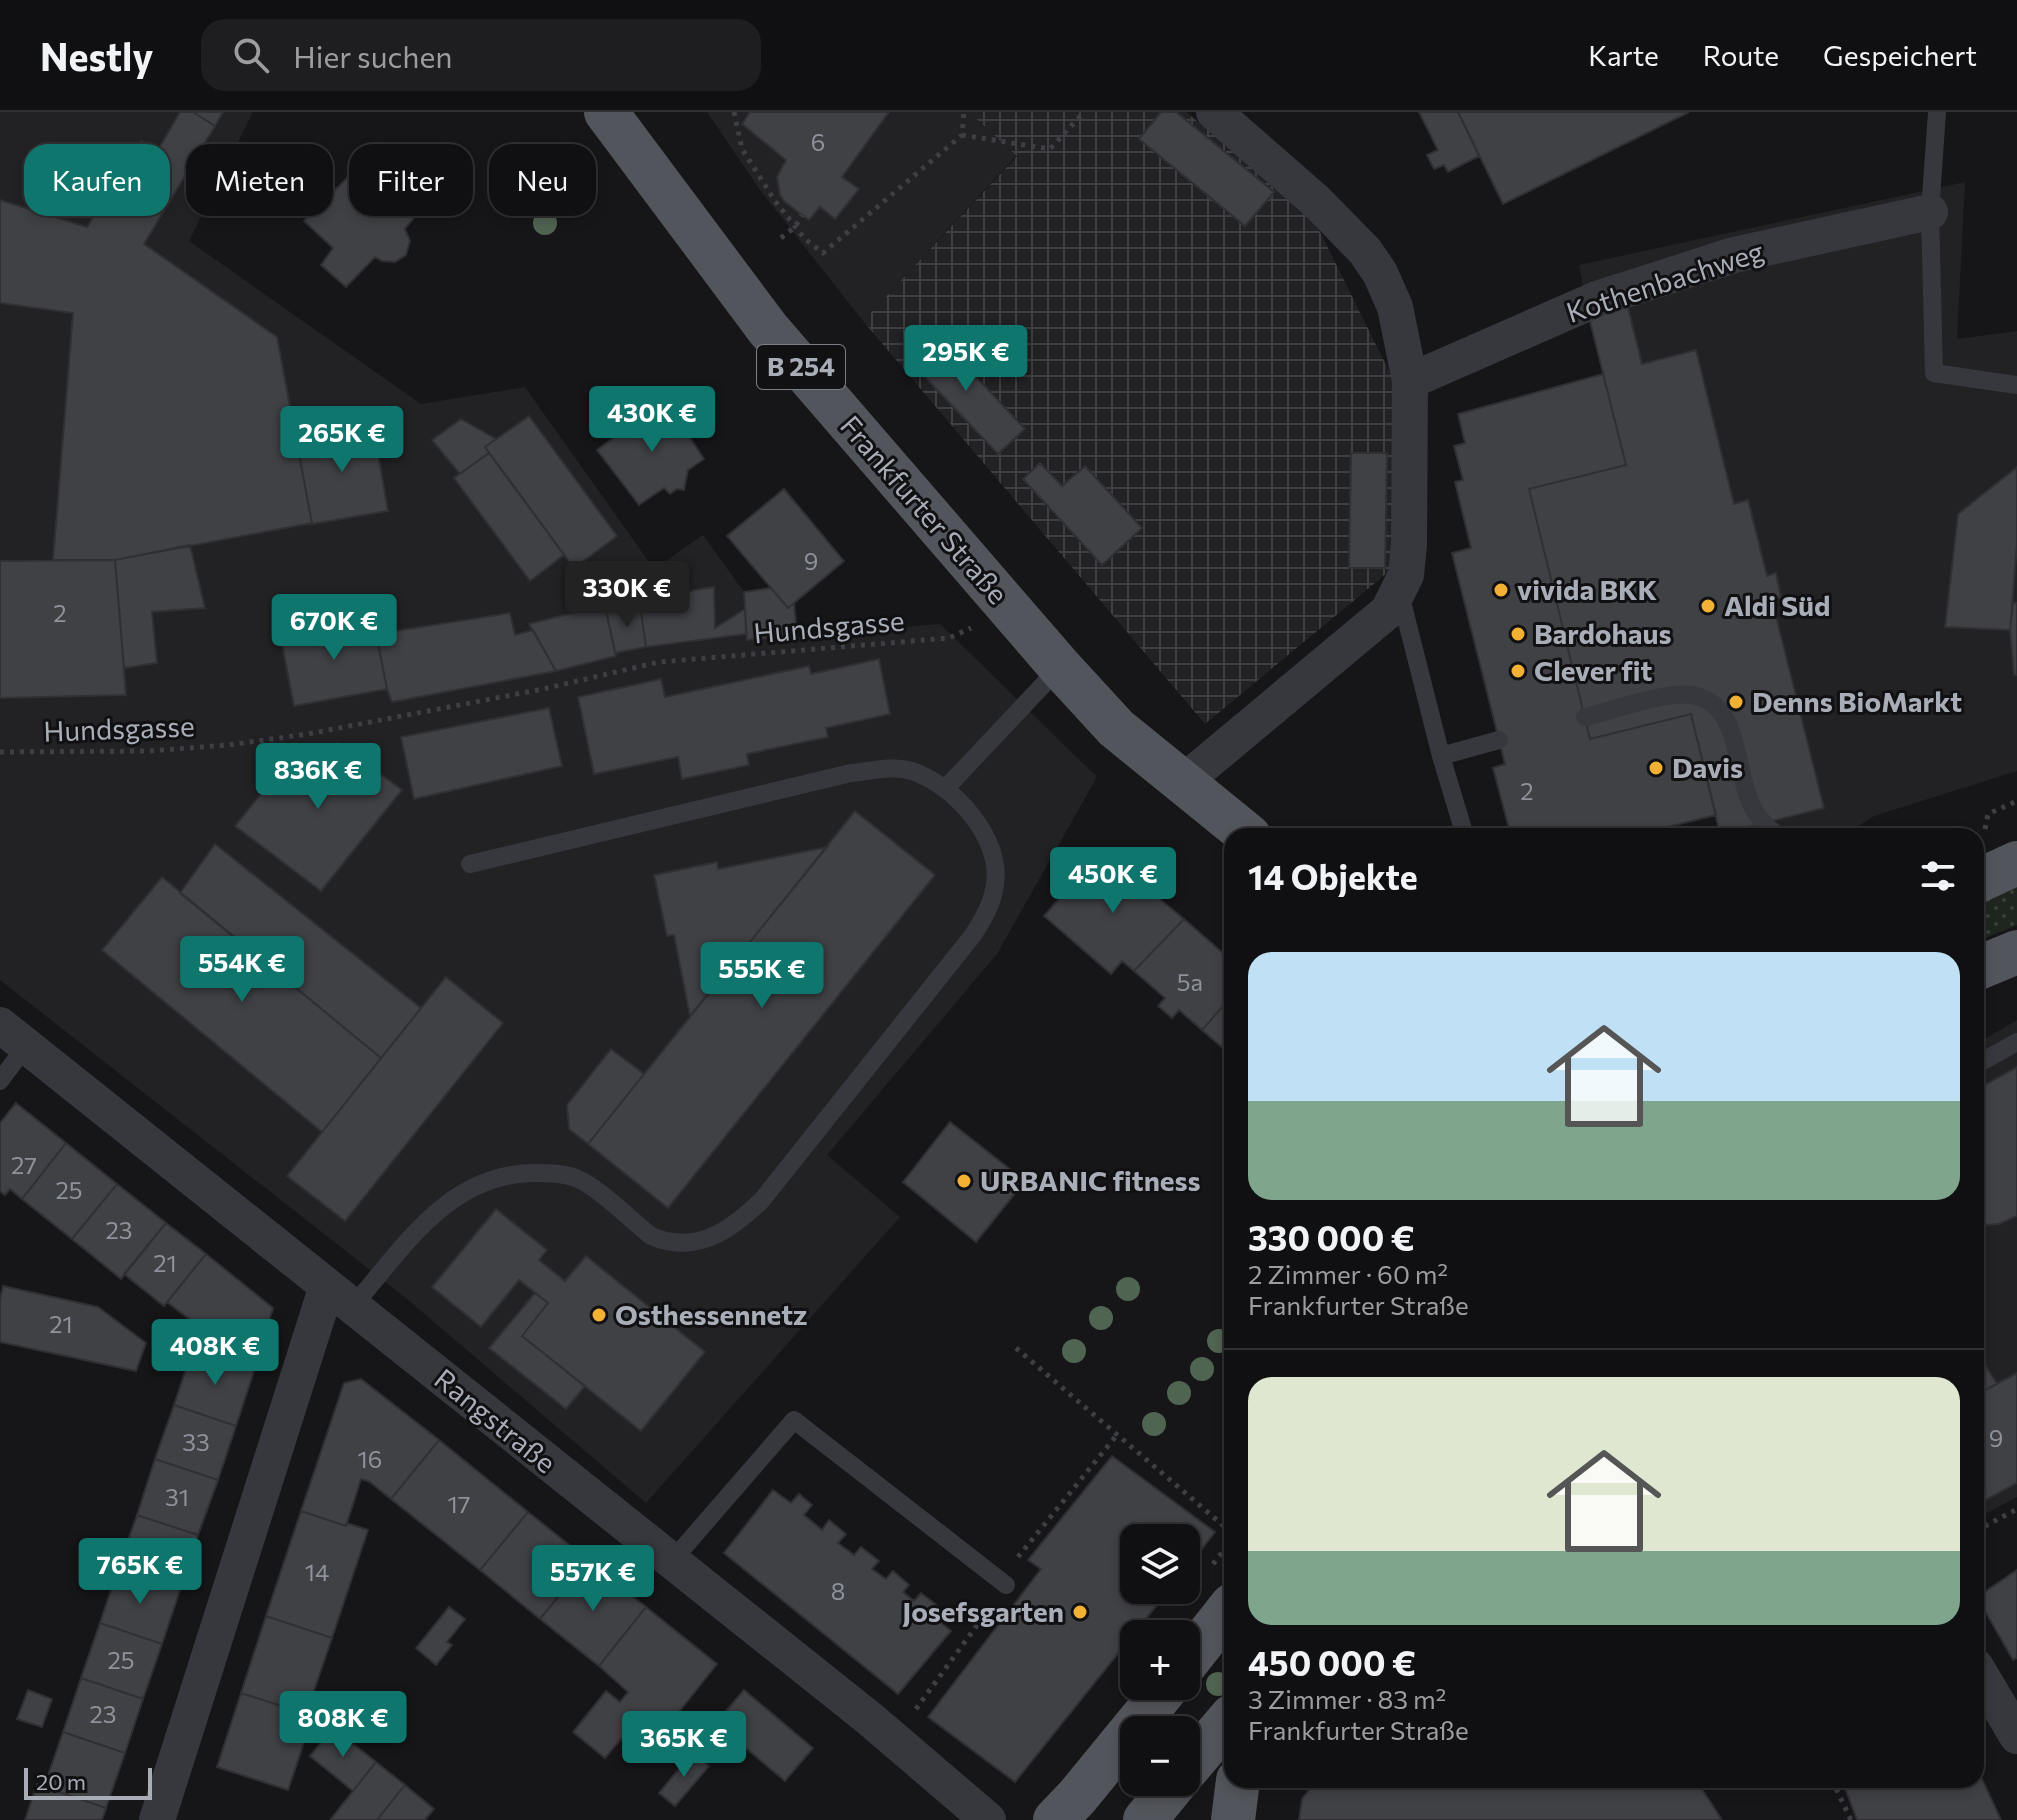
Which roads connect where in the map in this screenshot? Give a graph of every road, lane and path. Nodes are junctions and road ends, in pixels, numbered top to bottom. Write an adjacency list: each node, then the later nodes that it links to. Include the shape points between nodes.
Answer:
1 (606, 112): 16 (main road, Frankfurter Straße / B 254, via 768,329)
2 (734, 112): 10 (path, via 742,149)
3 (964, 112): 7 (path)
4 (1084, 112): 7 (path, via 1050,149)
5 (1214, 112): 12 (street, via 1365,251 1395,307)
6 (1937, 112): 8 (lane)
7 (962, 135): 10 (path, via 823,253)
8 (1930, 212): 12 (street, Kothenbachweg, via 1734,255 1597,299); 13 (lane, via 1934,373)
9 (802, 215): 10 (path)
10 (795, 227): 11 (path)
11 (781, 238)
12 (1410, 381): 14 (street, via 1409,544 1406,575)
13 (2017, 385)
14 (1399, 587): 20 (lane); 21 (street, via 1388,611)
15 (949, 638): 19 (path, Hundsgasse, via 659,662 543,689 228,745)
16 (1060, 667): 21 (main road, Frankfurter Straße / B 254, via 1116,728); 22 (lane)
17 (1585, 717): 25 (lane, via 1676,695 1705,701 1731,729 1750,801)
18 (1499, 740): 20 (lane)
19 (0, 752)
20 (1441, 756): 24 (lane)
21 (1182, 783): 23 (main road, Frankfurter Straße / B 254)
22 (945, 789): 27 (lane, via 911,770 851,773); 35 (lane, via 967,810 990,848 996,883 985,916 762,1200 740,1220 699,1241 664,1241 581,1180 564,1174 517,1173 454,1196)
23 (1239, 828)
24 (1463, 828)
25 (1769, 828)
26 (2017, 863): 28 (main road)
27 (470, 864)
28 (1984, 878)
29 (2017, 952): 30 (main road)
30 (1984, 966)
31 (13, 1036): 34 (lane); 35 (street, Rangstraße)
32 (2017, 1042): 33 (lane)
33 (1984, 1061)
34 (0, 1081)
35 (340, 1296): 40 (street, Rangstraße); 53 (street)
36 (1016, 1348): 38 (path)
37 (2017, 1509): 39 (path)
38 (1224, 1526)
39 (1984, 1527)
40 (671, 1562): 41 (lane, via 794,1420); 52 (street, Rangstraße)
41 (1006, 1585)
42 (1224, 1615): 43 (main road)
43 (1200, 1645)
44 (1984, 1680): 47 (street)
45 (1157, 1700): 54 (main road)
46 (1224, 1725): 48 (main road)
47 (2017, 1736)
48 (1200, 1754)
49 (1237, 1788): 56 (main road)
50 (1836, 1788): 57 (path)
51 (1165, 1796): 55 (main road)
52 (984, 1816)
53 (157, 1820)
54 (1055, 1820)
55 (1145, 1820)
56 (1233, 1820)
57 (1851, 1820)

